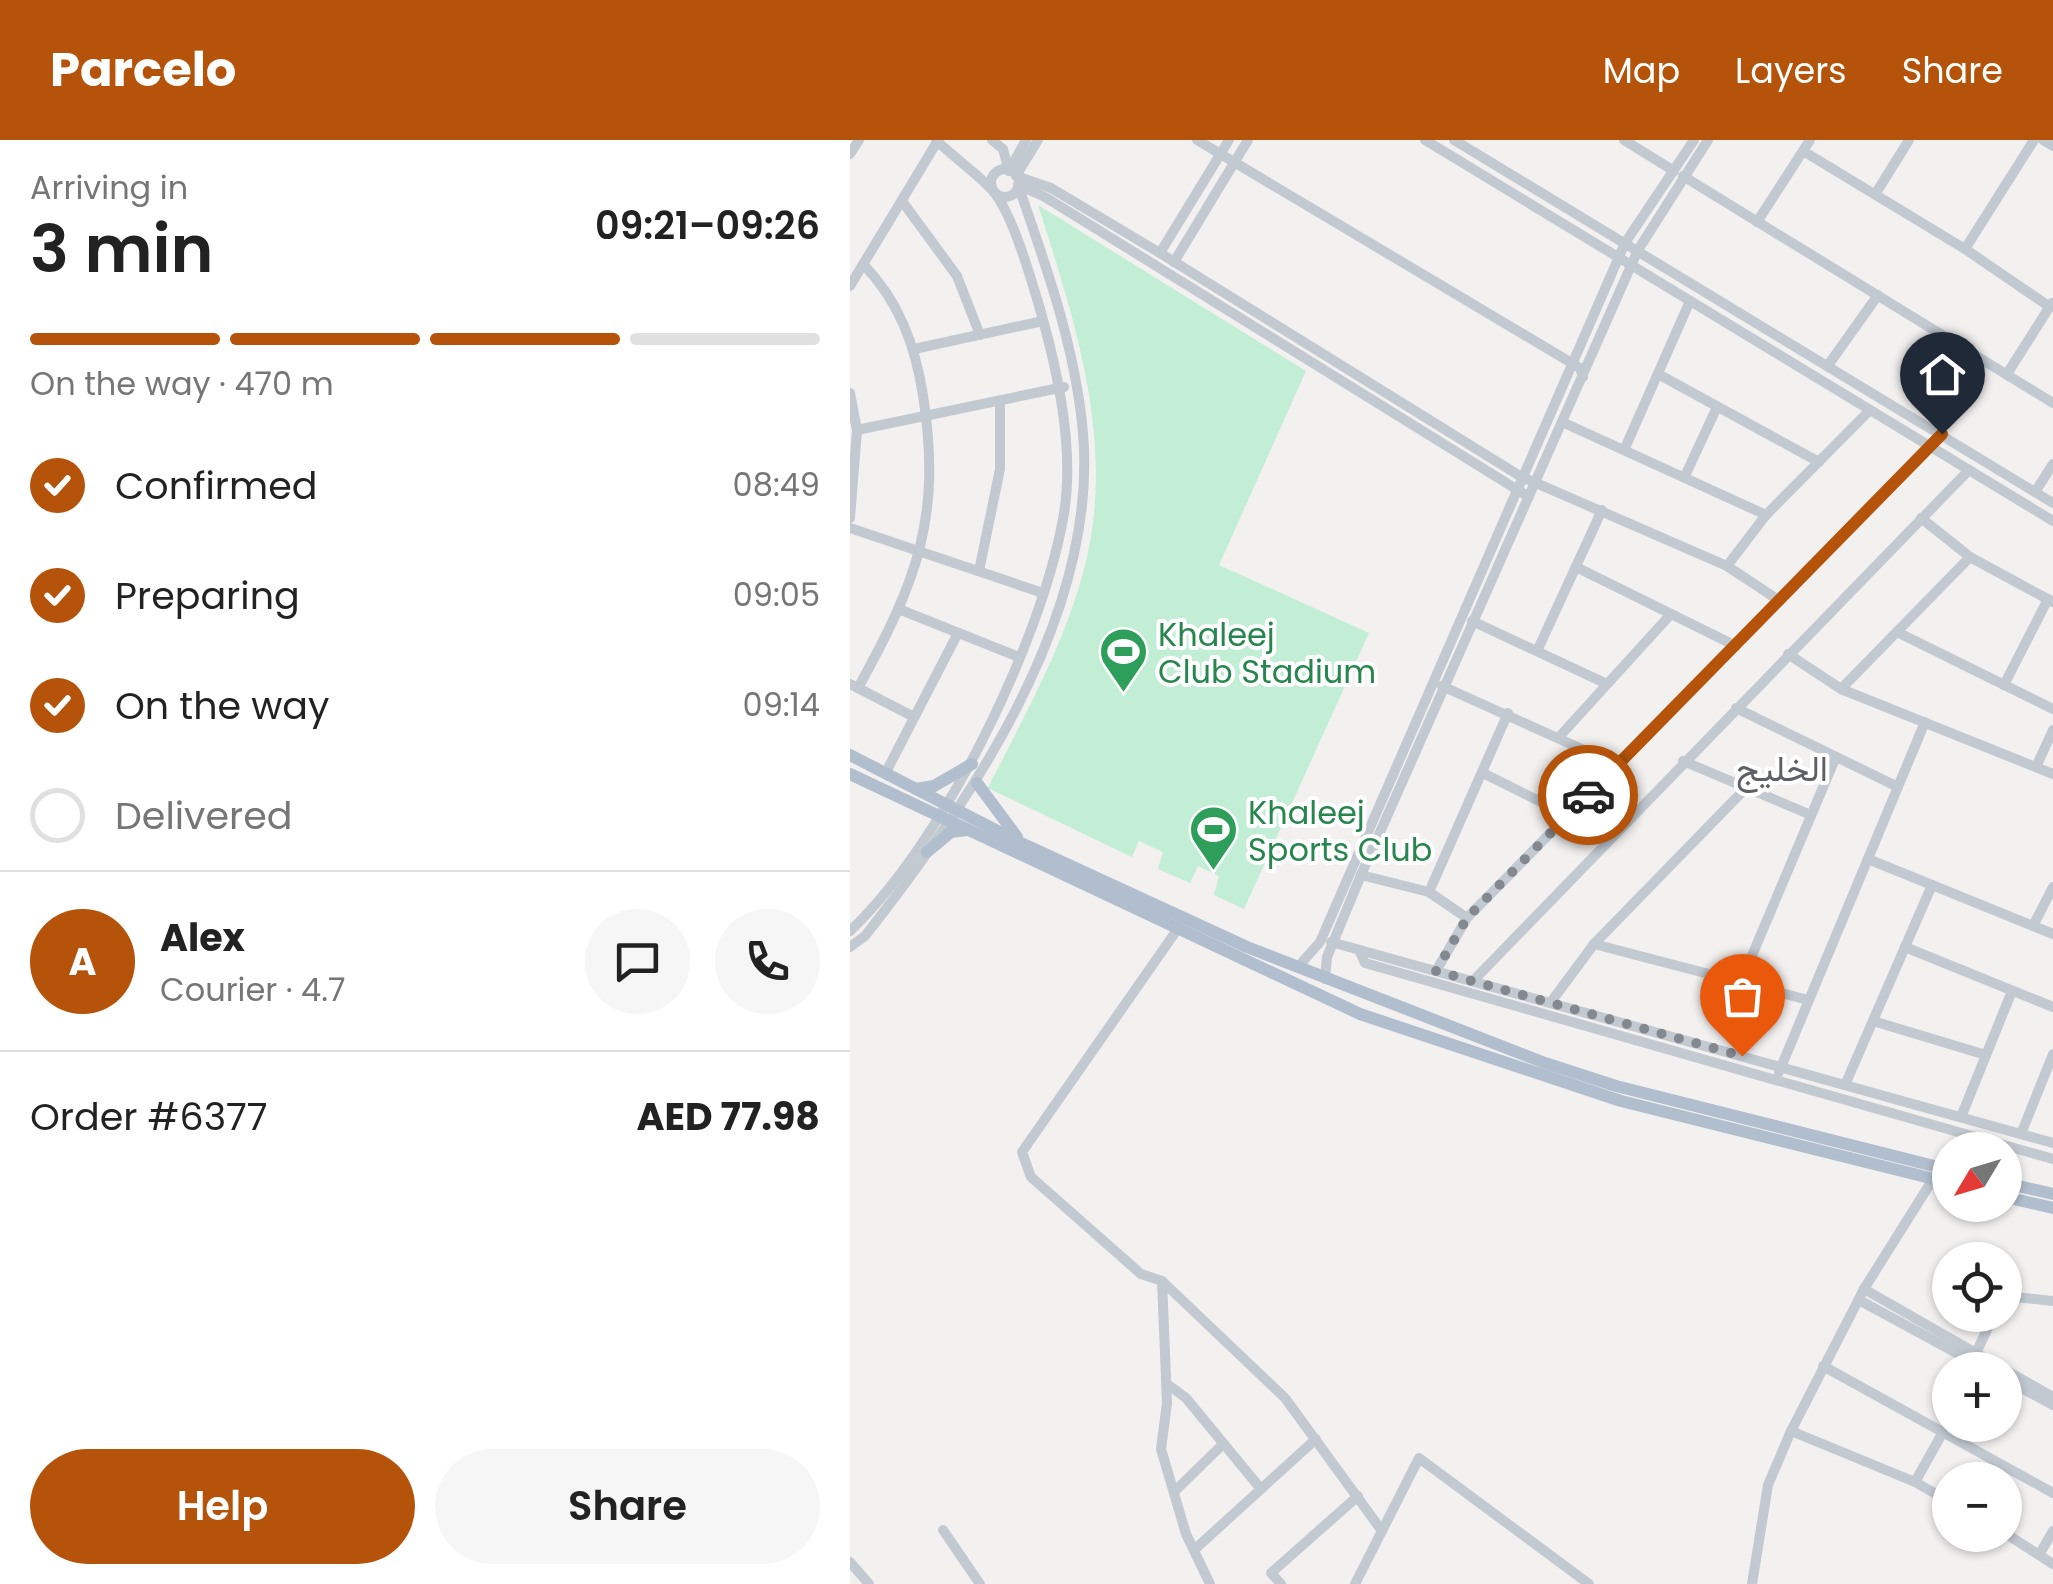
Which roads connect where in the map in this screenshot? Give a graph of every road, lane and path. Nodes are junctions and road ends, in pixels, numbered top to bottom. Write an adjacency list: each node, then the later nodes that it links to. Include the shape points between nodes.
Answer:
1 (992, 140): 21 (street)
2 (1026, 140): 21 (street)
3 (1038, 140): 21 (street)
4 (1196, 140): 18 (street)
5 (1229, 140): 18 (street)
6 (1248, 140): 19 (street)
7 (1425, 140): 30 (street)
8 (1624, 140): 20 (street)
9 (1694, 140): 20 (street)
10 (1708, 140): 20 (street)
11 (1909, 140): 23 (street)
12 (2034, 140): 27 (street)
13 (2043, 140): 17 (street)
14 (936, 141): 22 (street); 24 (street)
15 (1463, 142): 26 (street)
16 (1807, 145): 23 (street); 25 (street)
17 (2053, 146)
18 (1220, 154): 19 (street); 29 (street)
19 (1234, 163): 31 (street); 42 (street)
20 (1679, 174): 25 (street); 26 (street); 28 (street)
21 (1015, 177): 22 (street, via 1006,197); 22 (street, via 994,175); 29 (street, via 1051,188); 46 (street); 59 (street)
22 (994, 191): 38 (street)
23 (1876, 193): 27 (street)
24 (902, 201): 32 (street); 39 (street, via 957,276)
25 (1758, 222): 35 (street)
26 (1625, 243): 28 (street); 30 (street)
27 (1965, 249): 37 (street)
28 (1638, 250): 33 (street); 41 (street)
29 (1160, 253): 31 (street)
30 (1618, 257): 33 (street); 42 (street)
31 (1174, 262): 64 (street)
32 (863, 264): 34 (street); 40 (street, via 885,286)
33 (1634, 266): 36 (street); 45 (street)
34 (850, 286)
35 (1878, 295): 41 (street); 44 (street)
36 (1690, 301): 43 (street); 52 (street)
37 (2051, 304): 44 (street)
38 (1043, 322): 39 (street); 47 (street)
39 (980, 335): 40 (street)
40 (914, 349): 53 (street)
41 (1830, 364): 56 (street)
42 (1570, 366): 45 (street); 64 (street)
43 (1658, 374): 51 (street); 58 (street)
44 (2007, 374): 50 (street)
45 (1583, 377): 54 (street)
46 (1075, 385): 47 (street); 117 (street, via 1084,448 1080,524 1017,712)
47 (1058, 388): 49 (street); 82 (street, via 1064,518)
48 (850, 394): 55 (street)
49 (1000, 400): 53 (street); 81 (street, via 1000,469)
50 (2053, 403)
51 (1718, 407): 60 (street); 65 (street)
52 (1870, 410): 57 (street); 60 (street)
53 (926, 415): 55 (street); 77 (street, via 932,467)
54 (1562, 422): 58 (street); 66 (street)
55 (857, 430): 73 (street)
56 (1942, 434): 57 (street); 68 (street)
57 (1930, 447): 62 (street); 83 (street)
58 (1625, 448): 65 (street)
59 (1462, 458): 63 (street); 67 (street)
60 (1819, 462): 72 (street)
61 (2053, 464): 68 (street)
62 (1969, 470): 74 (street); 75 (street)
63 (1456, 472)
64 (1520, 476): 66 (street); 67 (street)
65 (1684, 476): 72 (street)
66 (1535, 482): 69 (street); 71 (street)
67 (1514, 490): 69 (street); 94 (street)
68 (2035, 492): 70 (street)
69 (1529, 497): 87 (street)
70 (2053, 503)
71 (1602, 510): 79 (street); 80 (street)
72 (1766, 515): 79 (street)
73 (850, 518)
74 (1922, 518): 78 (street); 92 (street)
75 (2053, 522)
76 (850, 528): 77 (street)
77 (920, 553): 81 (street); 85 (street)
78 (1970, 557): 84 (street); 88 (street)
79 (1727, 566): 83 (street)
80 (1576, 567): 86 (street); 91 (street)
81 (979, 571): 82 (street)
82 (1042, 593): 93 (street)
83 (1780, 600): 90 (street)
84 (2051, 600): 96 (street)
85 (901, 610): 89 (street); 97 (street)
86 (1671, 614): 90 (street); 95 (street)
87 (1472, 621): 91 (street); 98 (street)
88 (1897, 632): 96 (street); 99 (street)
89 (958, 633): 93 (street); 103 (street)
90 (1736, 646): 111 (street)
91 (1538, 649): 95 (street)
92 (1788, 654): 99 (street); 100 (street)
93 (1019, 657): 110 (street)
94 (1432, 682): 98 (street); 137 (street)
95 (1608, 684): 106 (street)
96 (2004, 684): 101 (street)
97 (854, 686): 103 (street)
98 (1445, 687): 102 (street); 128 (street)
99 (1842, 689): 104 (street)
100 (1736, 708): 108 (street); 109 (street)
101 (2053, 708)
102 (1508, 714): 106 (street); 114 (street)
103 (914, 717): 113 (street)
104 (1926, 722): 112 (street); 118 (street)
105 (2053, 730): 112 (street)
106 (1560, 736): 111 (street)
107 (850, 755): 113 (main road)
108 (1835, 759): 118 (street); 122 (street)
109 (1683, 761): 120 (street); 146 (street)
110 (972, 764): 119 (main road, via 934,786); 121 (street)
111 (1615, 764): 123 (street)
112 (2036, 767): 116 (street)
113 (886, 772): 119 (main road)
114 (1483, 773): 123 (street); 131 (street)
115 (850, 774): 121 (main road)
116 (2053, 774)
117 (977, 783): 121 (street); 125 (main road)
118 (1898, 786): 127 (street)
119 (914, 789): 121 (main road)
120 (1744, 790): 122 (street); 139 (street)
121 (949, 812): 124 (main road); 125 (main road); 126 (street); 135 (street)
122 (1810, 815): 147 (street)
123 (1570, 816): 132 (street)
124 (971, 830): 126 (main road, via 952,832); 134 (main road)
125 (1021, 843): 143 (main road)
126 (927, 852): 140 (street)
127 (1868, 859): 129 (street); 149 (street)
128 (1361, 874): 131 (street); 138 (street)
129 (1932, 885): 133 (street); 141 (street)
130 (2053, 887): 133 (street)
131 (1429, 892): 132 (street)
132 (1467, 918): 144 (street)
133 (2033, 926): 136 (street)
134 (1179, 927): 164 (main road, via 1360,1014 1567,1084); 170 (street, via 1022,1152 1032,1177 1140,1274)
135 (850, 931)
136 (2053, 934)
137 (1320, 942): 138 (street); 143 (street)
138 (1334, 942): 142 (street); 145 (street)
139 (1594, 944): 147 (street); 150 (street)
140 (850, 947)
141 (1905, 947): 148 (street); 152 (street)
142 (1359, 950): 144 (street); 156 (street, via 1366,963)
143 (1298, 967): 145 (main road)
144 (1436, 971): 146 (street)
145 (1325, 979): 163 (main road, via 1616,1086)
146 (1473, 982): 150 (street)
147 (1740, 984): 149 (street)
148 (2012, 992): 151 (street); 153 (street)
149 (1808, 1000): 155 (street)
150 (1551, 1002): 155 (street)
151 (2053, 1007)
152 (1873, 1020): 153 (street); 157 (street)
153 (1986, 1055): 158 (street)
154 (2051, 1062): 160 (street)
155 (1781, 1067): 156 (street); 157 (street)
156 (1777, 1080): 162 (street)
157 (1845, 1085): 158 (street)
158 (1962, 1118): 159 (street)
159 (2014, 1132)
160 (2022, 1134): 161 (street)
161 (2053, 1143)
162 (2053, 1158)
163 (1932, 1165)
164 (1932, 1179)
165 (1932, 1181): 171 (street)
166 (2022, 1187): 167 (main road)
167 (2053, 1194)
168 (2022, 1201): 169 (main road)
169 (2053, 1208)
170 (1162, 1281): 178 (street); 184 (street, via 1286,1398)
171 (1862, 1294): 174 (street); 175 (street); 176 (street)
172 (2022, 1298): 173 (street)
173 (2053, 1301)
174 (1958, 1352)
175 (1974, 1352)
176 (1824, 1366): 182 (street); 183 (street)
177 (2022, 1379): 180 (street)
178 (1166, 1384): 187 (street, via 1186,1398); 191 (street, via 1162,1449)
179 (2022, 1388): 181 (street)
180 (2053, 1397)
181 (2053, 1405)
182 (1932, 1426)
183 (1791, 1430): 188 (street); 208 (street, via 1768,1484)
184 (1316, 1439): 189 (street); 193 (street)
185 (1938, 1442): 188 (street)
186 (1961, 1442): 192 (street)
187 (1222, 1445): 189 (street); 191 (street)
188 (1916, 1482): 190 (street)
189 (1261, 1489): 198 (street)
190 (1932, 1491)
191 (1174, 1492): 198 (street)
192 (2053, 1493)
193 (1358, 1496): 195 (street); 205 (street, via 1271,1573)
194 (943, 1530): 203 (street)
195 (1382, 1531): 206 (street); 207 (street, via 1419,1458)
196 (2053, 1531): 199 (street)
197 (2022, 1544): 199 (street)
198 (1194, 1550): 204 (street)
199 (2040, 1555): 201 (street)
200 (850, 1562): 202 (street)
201 (2053, 1564)
202 (869, 1584)
203 (980, 1584)
204 (1210, 1584)
205 (1281, 1584)
206 (1355, 1584)
207 (1590, 1584)
208 (1752, 1584)

